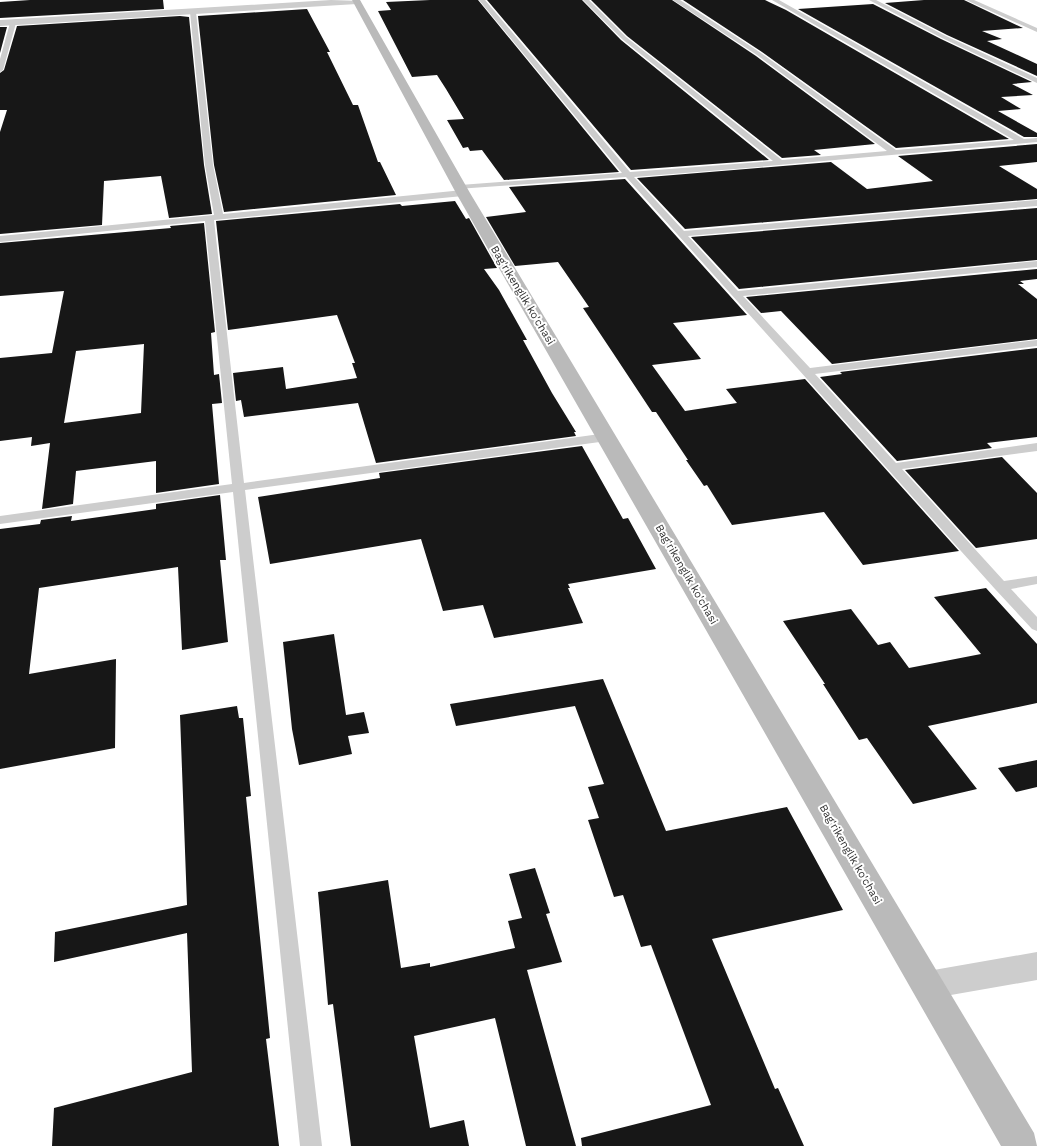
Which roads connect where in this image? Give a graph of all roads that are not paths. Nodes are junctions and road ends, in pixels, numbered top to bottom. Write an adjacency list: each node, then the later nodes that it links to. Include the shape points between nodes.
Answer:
1 (357, 0): 8 (street); 19 (main road, Bag'rikenglik ko'chasi)
2 (482, 0): 18 (lane)
3 (586, 0): 17 (lane, via 624,38)
4 (676, 0): 16 (lane, via 759,54)
5 (774, 0): 15 (lane)
6 (872, 0): 13 (lane)
7 (969, 0): 11 (lane)
8 (192, 12): 9 (street); 21 (lane)
9 (13, 23): 10 (street); 12 (lane)
10 (0, 24)
11 (1037, 30)
12 (0, 70)
13 (1037, 80)
14 (1037, 140): 15 (lane)
15 (1022, 141): 16 (lane)
16 (895, 153): 17 (lane)
17 (780, 163): 18 (lane)
18 (628, 175): 19 (lane); 22 (lane)
19 (462, 190): 21 (lane); 28 (main road, Bag'rikenglik ko'chasi)
20 (1037, 203): 22 (lane)
21 (214, 218): 23 (lane); 31 (lane)
22 (682, 234): 25 (lane)
23 (0, 239)
24 (1037, 264): 25 (lane)
25 (736, 294): 27 (lane)
26 (1037, 343): 27 (lane)
27 (806, 372): 30 (lane)
28 (607, 437): 31 (lane); 37 (main road, Bag'rikenglik ko'chasi)
29 (1037, 446): 30 (lane)
30 (893, 467): 34 (lane)
31 (239, 488): 32 (lane); 38 (lane)
32 (0, 520)
33 (1037, 580): 34 (lane)
34 (1000, 586): 35 (lane)
35 (1037, 626)
36 (1037, 966): 37 (street)
37 (928, 985): 39 (main road, Bag'rikenglik ko'chasi)
38 (311, 1146)
39 (1021, 1146)

